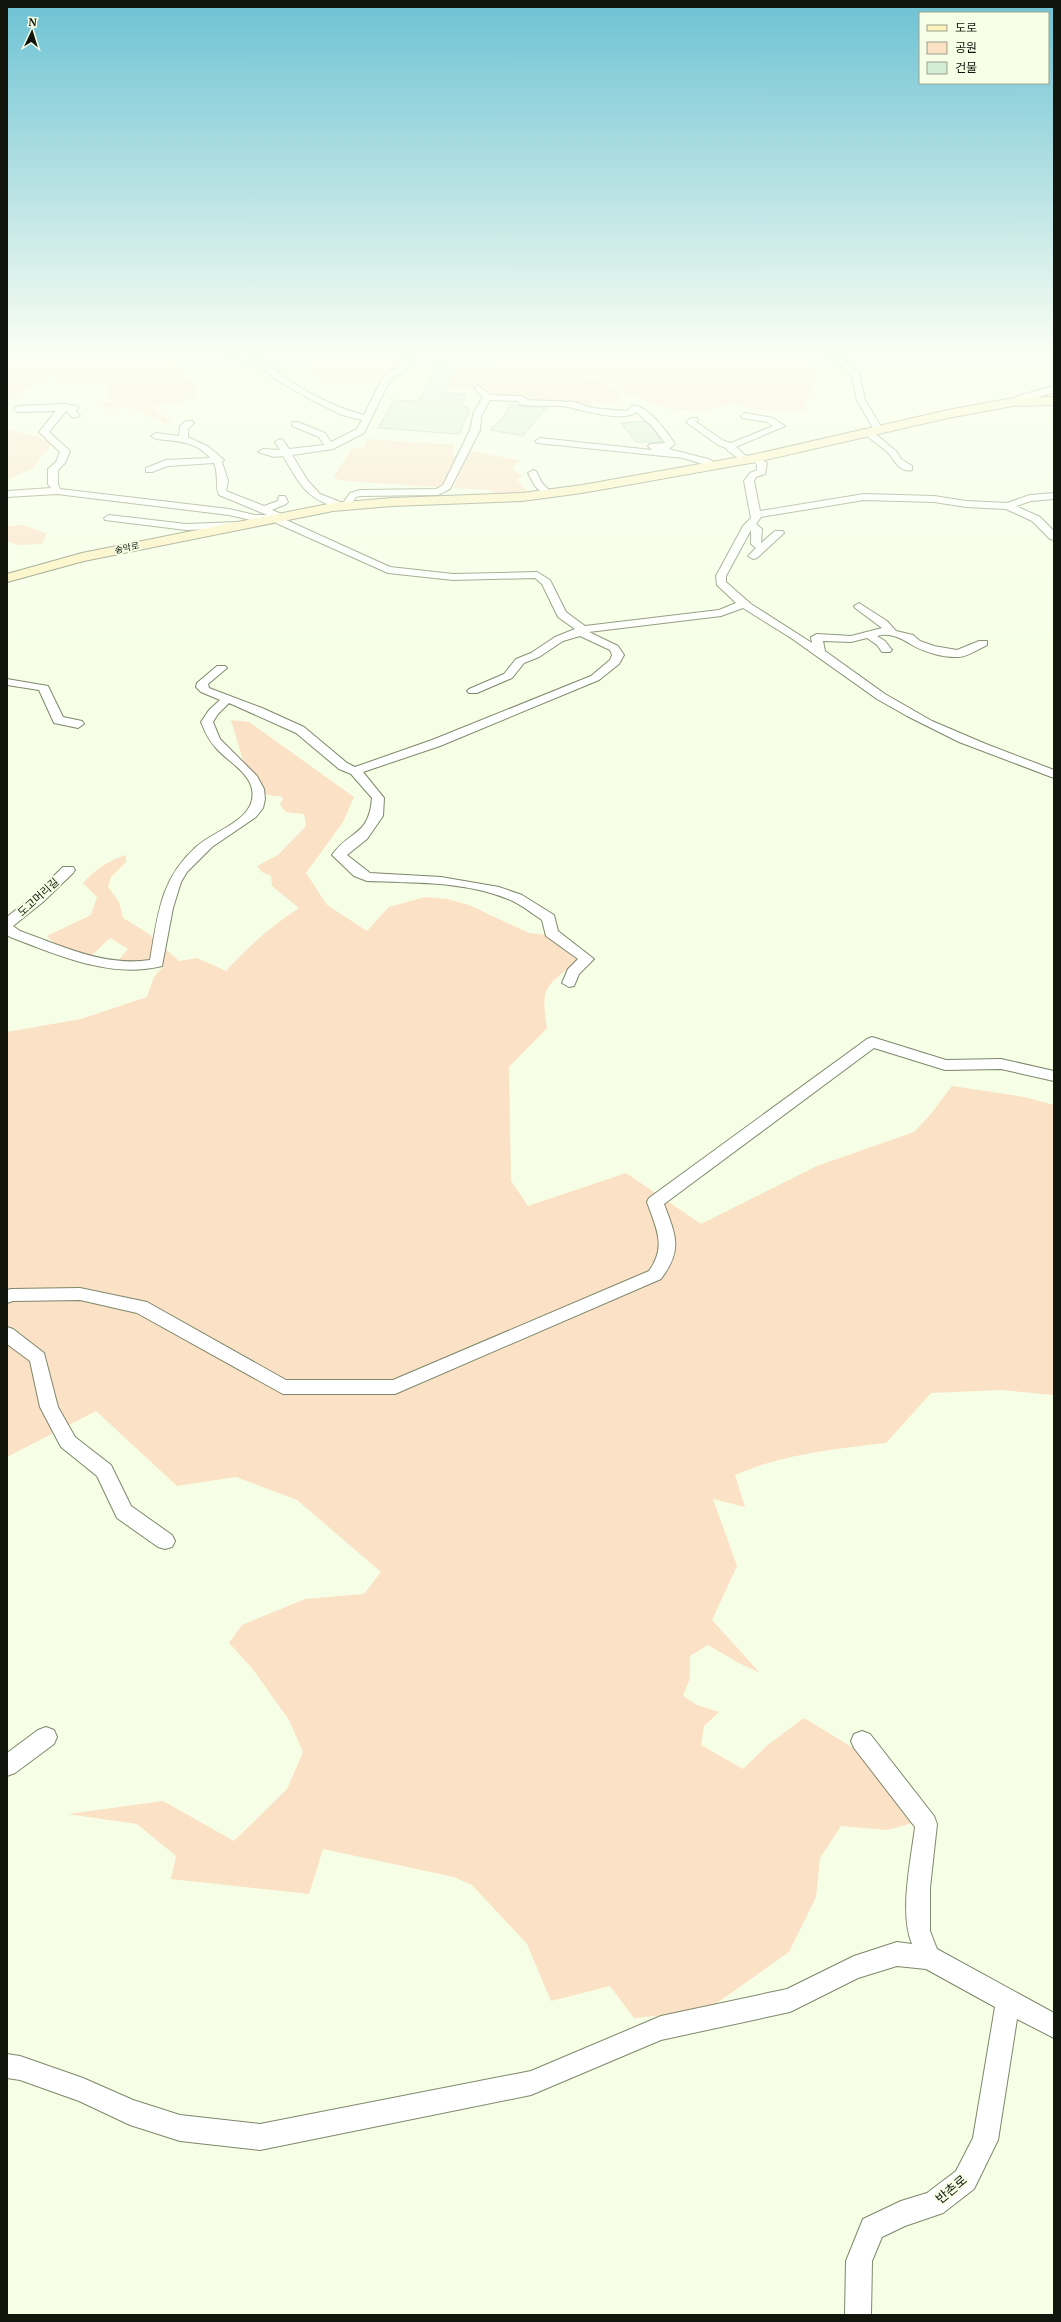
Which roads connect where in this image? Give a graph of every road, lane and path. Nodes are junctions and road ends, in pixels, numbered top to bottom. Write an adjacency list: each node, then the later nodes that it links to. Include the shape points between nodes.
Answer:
1 (57, 466): 13 (street, via 53,469 53,484)
2 (157, 466): 11 (street)
3 (220, 466): 20 (street, via 222,493)
4 (294, 466): 19 (street, 송악로, via 318,497)
5 (457, 466): 19 (street, via 447,486 438,492 360,493 353,496)
6 (707, 466): 15 (main road, 송악로)
7 (717, 466): 22 (main road, via 531,498 360,507)
8 (762, 466): 23 (street, via 762,472 753,475 749,482 752,490)
9 (906, 466): 10 (street)
10 (909, 468)
11 (148, 470)
12 (534, 473): 15 (street, via 538,484)
13 (57, 491): 14 (street); 22 (street, via 229,512 255,518)
14 (7, 494)
15 (548, 494): 19 (main road, 송악로)
16 (1054, 496): 18 (street, via 1030,498)
17 (282, 498): 20 (street, via 283,502)
18 (1008, 506): 23 (street, via 864,496); 26 (street, via 1036,519)
19 (345, 507): 22 (main road, 송악로, via 333,507)
20 (265, 509): 22 (street)
21 (109, 518): 24 (street, 송악로, via 186,527)
22 (281, 518): 24 (main road, 송악로); 29 (main road, via 98,556); 33 (street, via 388,570 453,577 527,574 542,576 557,608 568,621)
23 (751, 520): 27 (street, via 757,529 756,544); 30 (street, via 721,576 721,583)
24 (249, 525): 29 (main road, 송악로, via 82,557)
25 (779, 533): 27 (street)
26 (1054, 537)
27 (763, 547): 28 (street)
28 (753, 556)
29 (7, 579)
30 (742, 604): 32 (street); 33 (street, via 721,613)
31 (859, 606): 34 (street)
32 (776, 623): 36 (street); 39 (street)
33 (583, 629): 42 (street, via 520,661 508,676); 45 (street, via 585,635 614,648 618,655 615,662 595,678 436,743)
34 (892, 633): 35 (street, via 875,632); 37 (street, via 909,637 916,643 949,654 958,654)
35 (869, 635): 36 (street, via 851,639); 38 (street)
36 (817, 637): 39 (street)
37 (983, 643)
38 (886, 650)
39 (819, 652): 46 (street, via 852,679 911,715 979,746)
40 (221, 668): 43 (street, via 203,683 202,687)
41 (7, 682): 44 (street, via 44,688 58,720)
42 (473, 691)
43 (227, 699): 45 (street, via 300,730 343,766); 49 (street, via 213,712 207,722 216,742 248,772 258,788 258,799 251,816 245,822 213,840 188,862 173,884 157,963 131,967 110,965 22,936)
44 (78, 724)
45 (355, 771): 50 (street, via 378,798 377,816 362,836 339,856 359,874 367,877 441,880 513,896 549,918 551,933 587,959 573,972)
46 (1054, 774)
47 (68, 870): 48 (street, 도고머리길)
48 (7, 924)
49 (7, 928)
50 (568, 983)
51 (1054, 1076): 52 (street, via 1002,1064 945,1065 872,1042 655,1202 670,1245 665,1263 655,1275 395,1387 283,1387 141,1306 80,1294)
52 (7, 1296)
53 (7, 1334): 54 (street, via 38,1358 49,1407 68,1442 104,1471 124,1512)
54 (165, 1541)
55 (46, 1737): 57 (street)
56 (862, 1741): 58 (street, via 926,1824 919,1888 918,1931)
57 (7, 1766)
58 (929, 1957): 59 (street); 61 (street, via 897,1954 854,1968 790,2000 661,2028 531,2083 260,2136 180,2128 130,2112 84,2090)
59 (1008, 2000): 60 (street); 62 (street, 반촌로, via 985,2140 976,2162 965,2180 934,2204 901,2214 872,2228 859,2261)
60 (1054, 2026)
61 (7, 2066)
62 (858, 2315)

